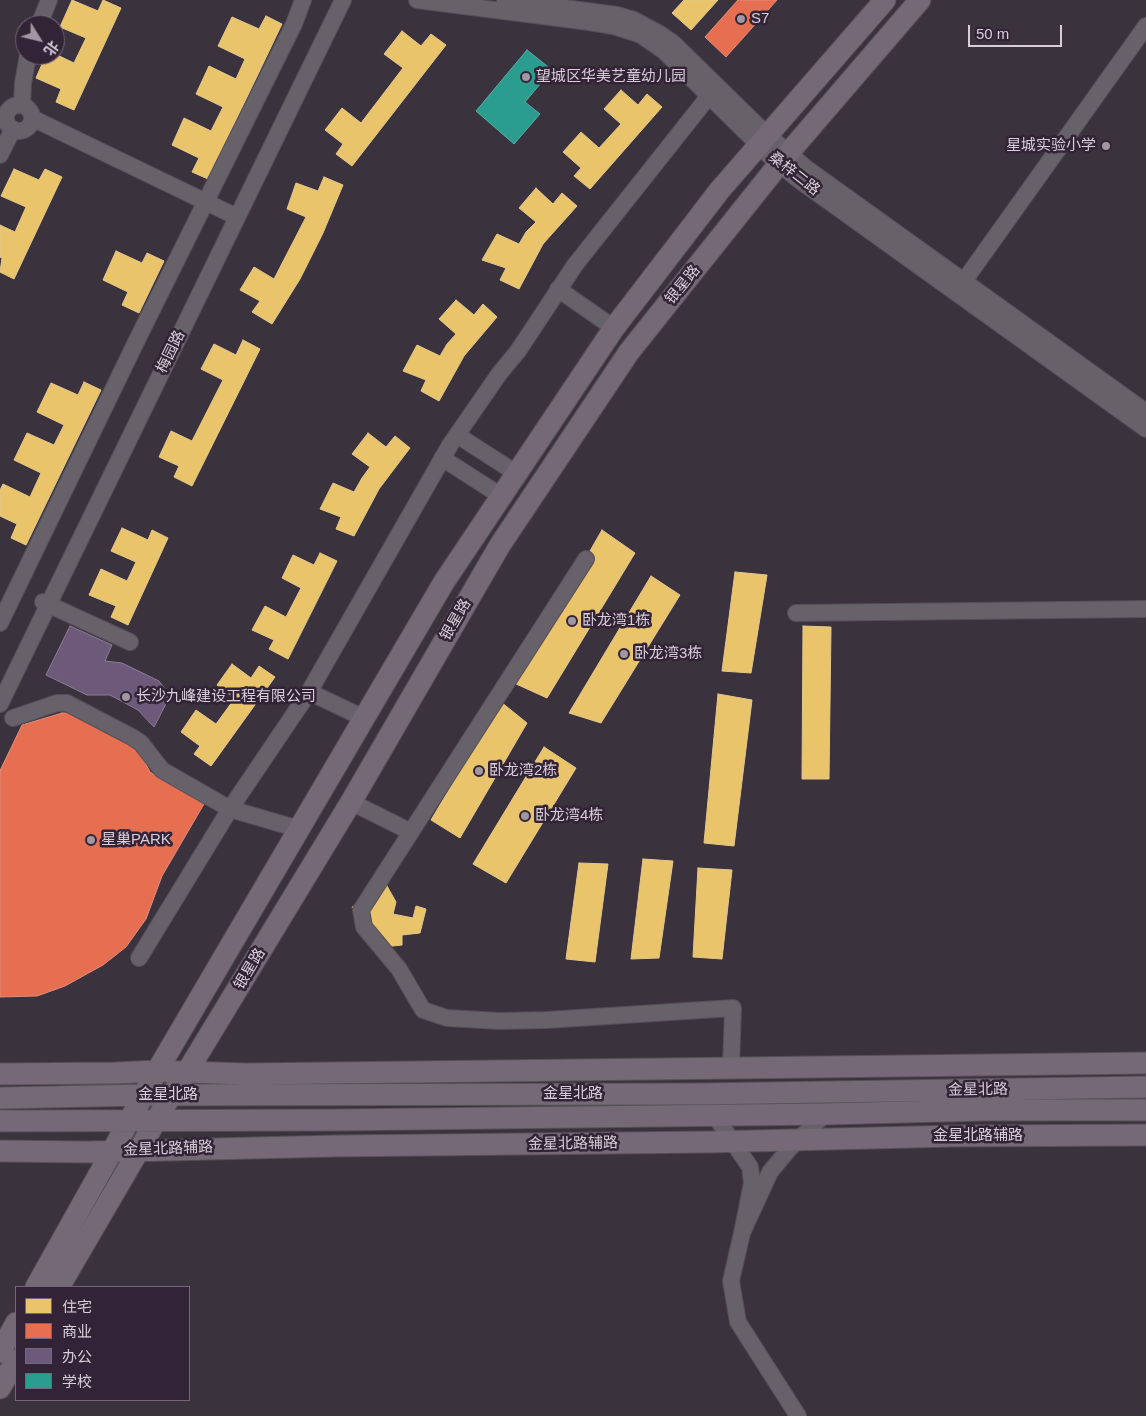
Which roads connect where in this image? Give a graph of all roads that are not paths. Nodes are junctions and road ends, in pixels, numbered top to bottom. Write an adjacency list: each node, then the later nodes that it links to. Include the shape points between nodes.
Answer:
1 (49, 0): 9 (street)
2 (303, 0): 17 (street)
3 (333, 0): 18 (street, 梅园路)
4 (343, 0): 18 (street, 梅园路)
5 (416, 0): 12 (street, 桑梓二路, via 628,30 654,43)
6 (505, 0): 14 (street, 桑梓二路, via 608,13 647,26 673,43)
7 (885, 0): 14 (main road, 银星路)
8 (920, 0): 16 (main road, 银星路)
9 (43, 15)
10 (1146, 26): 19 (street)
11 (26, 65): 13 (street)
12 (709, 96): 14 (street, 桑梓二路); 20 (street)
13 (15, 111): 15 (street, via 28,126 21,130 13,129); 17 (street)
14 (763, 140): 16 (street, 桑梓二路); 21 (main road, 银星路, via 719,191)
15 (0, 155)
16 (784, 158): 19 (street, 桑梓二路); 23 (street, 桑梓二路, via 799,180); 39 (main road, 银星路, via 630,352 500,545)
17 (206, 202): 18 (street); 32 (street)
18 (234, 216): 29 (street, 梅园路)
19 (964, 281): 22 (street, 桑梓二路)
20 (558, 289): 21 (street); 24 (street)
21 (614, 328): 26 (main road, 银星路)
22 (1146, 412)
23 (1146, 429)
24 (457, 435): 25 (street); 26 (street)
25 (442, 458): 27 (street); 35 (street)
26 (516, 473): 27 (main road, 银星路)
27 (500, 496): 38 (main road, 银星路, via 444,582)
28 (586, 559): 42 (street)
29 (46, 603): 33 (street); 34 (street, 梅园路); 36 (street, 梅园路)
30 (1146, 609): 31 (street)
31 (796, 613)
32 (0, 624)
33 (130, 642)
34 (0, 690)
35 (309, 692): 38 (street); 40 (street)
36 (0, 704)
37 (13, 718): 40 (street, via 57,703 77,707 141,743 162,770)
38 (364, 718): 41 (main road, 银星路)
39 (351, 802): 42 (street); 47 (main road, 银星路)
40 (230, 809): 41 (street); 43 (street)
41 (299, 829): 46 (main road, 银星路)
42 (411, 832): 45 (street, via 361,910 364,927 399,969 423,1010 447,1018 499,1021 733,1008)
43 (138, 958)
44 (1146, 1063): 45 (main road)
45 (731, 1068): 47 (main road)
46 (157, 1071): 47 (main road); 48 (main road); 50 (main road, 银星路)
47 (187, 1072): 51 (main road, 银星路)
48 (0, 1074)
49 (1146, 1087): 51 (main road, 金星北路, via 698,1094)
50 (144, 1095): 51 (main road, 金星北路); 52 (main road, 金星北路); 56 (main road, 银星路)
51 (171, 1095): 57 (main road, 银星路)
52 (0, 1098)
53 (1146, 1110): 54 (main road, 金星北路)
54 (825, 1114): 55 (main road, 金星北路); 60 (street)
55 (715, 1116): 57 (main road, 金星北路); 61 (street)
56 (130, 1120): 57 (main road, 金星北路); 58 (main road, 金星北路); 64 (main road, 银星路)
57 (157, 1120): 62 (main road, 银星路)
58 (0, 1121)
59 (1146, 1135): 60 (main road, 金星北路辅路)
60 (799, 1139): 61 (main road, 金星北路辅路); 65 (street, via 770,1172)
61 (732, 1141): 62 (main road, 金星北路辅路); 65 (street, via 750,1167 752,1183)
62 (140, 1150): 64 (main road, 金星北路辅路); 67 (main road, 银星路)
63 (0, 1151): 64 (main road, 金星北路辅路)
64 (113, 1151): 66 (main road, 银星路)
65 (742, 1234): 72 (street, via 731,1281 738,1322)
66 (37, 1286)
67 (60, 1286)
68 (15, 1325): 69 (main road)
69 (0, 1352)
70 (15, 1362): 71 (main road)
71 (0, 1388)
72 (798, 1416)

